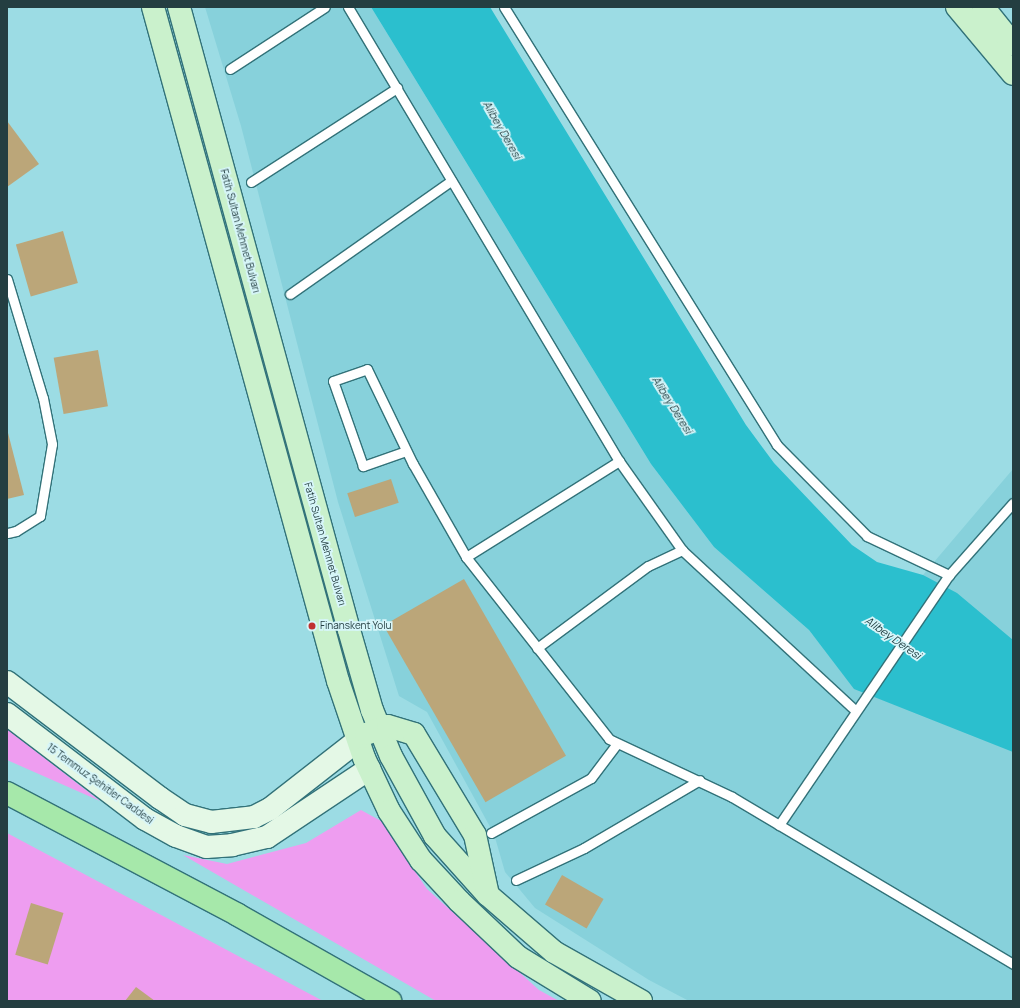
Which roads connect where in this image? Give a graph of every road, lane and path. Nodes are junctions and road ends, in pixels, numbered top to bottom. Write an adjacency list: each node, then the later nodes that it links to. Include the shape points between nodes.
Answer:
1 (153, 7): 28 (main road)
2 (179, 7): 27 (main road, Fatih Sultan Mehmet Bulvarı)
3 (324, 7): 9 (lane)
4 (348, 7): 11 (lane)
5 (504, 7): 22 (lane, via 777,445 867,536)
6 (958, 7): 10 (main road)
7 (983, 7): 8 (main road)
8 (1013, 44)
9 (230, 69)
10 (1013, 74)
11 (397, 88): 12 (lane); 13 (lane)
12 (451, 181): 15 (lane); 17 (lane)
13 (251, 182)
14 (7, 279): 19 (lane, via 43,398 52,444 40,516 16,531)
15 (290, 294)
16 (406, 451): 16 (lane, via 367,369 333,381 363,466); 21 (lane)
17 (619, 461): 20 (lane); 21 (lane)
18 (1013, 503): 22 (lane)
19 (7, 533)
20 (682, 550): 23 (lane, via 648,566); 25 (lane)
21 (466, 557): 23 (lane)
22 (949, 576): 25 (lane)
23 (536, 648): 29 (lane)
24 (7, 682): 28 (main road, via 160,798 185,815 211,822 254,817 270,809)
25 (854, 709): 34 (lane)
26 (7, 714): 31 (main road, 15 Temmuz Şehitler Caddesi, via 145,819 176,836 206,847 232,846 267,837)
27 (379, 728): 28 (main road); 30 (main road, Fatih Sultan Mehmet Bulvarı); 37 (main road, via 397,726 414,734 429,755 475,835)
28 (357, 741): 31 (main road)
29 (616, 745): 32 (lane); 35 (lane, via 591,778)
30 (391, 756): 31 (main road); 37 (main road, Fatih Sultan Mehmet Bulvarı, via 435,836)
31 (369, 769): 40 (main road, via 389,811 421,860 459,901 518,957)
32 (700, 780): 34 (lane); 36 (lane, via 584,848)
33 (7, 793): 39 (highway, via 238,915)
34 (779, 825): 38 (lane)
35 (490, 833)
36 (516, 880)
37 (488, 895): 41 (main road, Fatih Sultan Mehmet Bulvarı, via 554,952)
38 (1013, 964)
39 (390, 1001)
40 (590, 1001)
41 (641, 1001)

